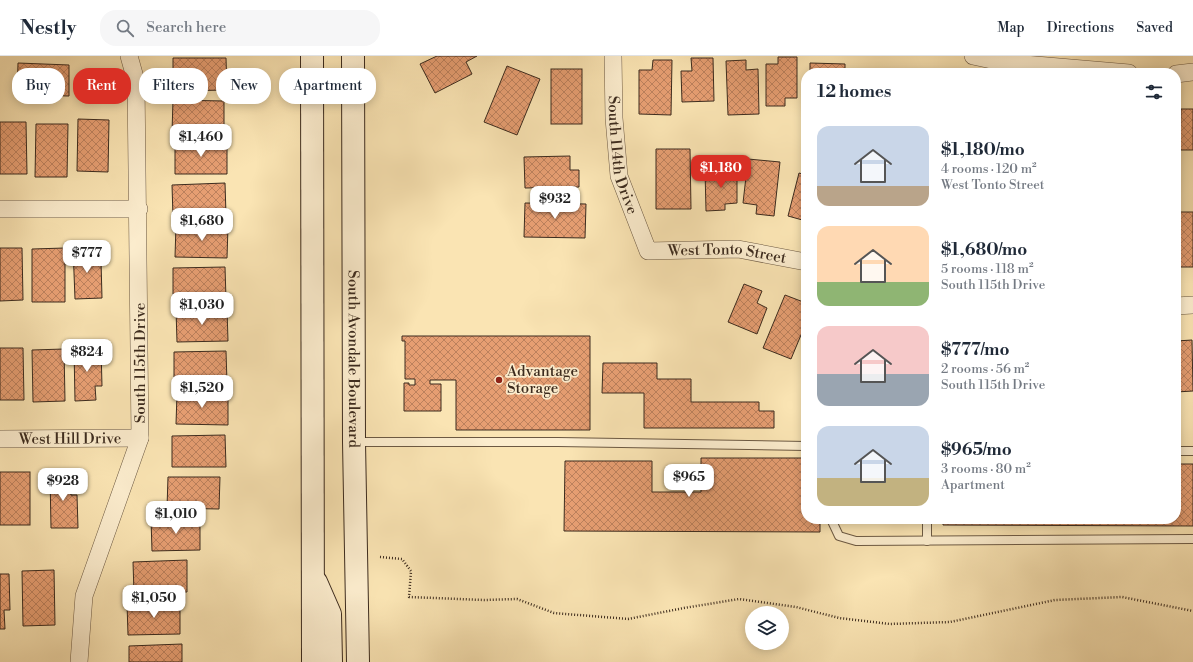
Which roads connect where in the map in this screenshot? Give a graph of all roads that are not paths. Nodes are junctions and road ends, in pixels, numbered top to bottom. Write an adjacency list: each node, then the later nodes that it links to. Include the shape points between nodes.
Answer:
1 (129, 56): 10 (street, South 115th Drive, via 136,81)
2 (312, 56): 25 (main road)
3 (352, 56): 17 (main road, South Avondale Boulevard)
4 (613, 56): 11 (street, South 114th Drive, via 614,118 619,176)
5 (973, 56): 6 (street, via 1001,62)
6 (1071, 68)
7 (1193, 72): 8 (street)
8 (1181, 73)
9 (0, 209): 10 (street)
10 (139, 209): 15 (street, South 115th Drive)
11 (648, 251): 12 (street, West Tonto Street, via 738,249)
12 (801, 261)
13 (1193, 305): 14 (street)
14 (1181, 306)
15 (140, 438): 16 (street, West Hill Drive); 26 (street, South 115th Drive, via 84,596)
16 (0, 439)
17 (354, 442): 18 (lane); 29 (main road, South Avondale Boulevard)
18 (801, 446)
19 (1181, 451): 20 (lane)
20 (1193, 451)
21 (833, 524): 24 (lane, via 839,536 856,541)
22 (927, 524): 24 (lane)
23 (1193, 540): 24 (lane)
24 (927, 541)
25 (312, 574): 27 (main road); 28 (main road, via 330,614)
26 (79, 662)
27 (313, 662)
28 (331, 662)
29 (358, 662)

